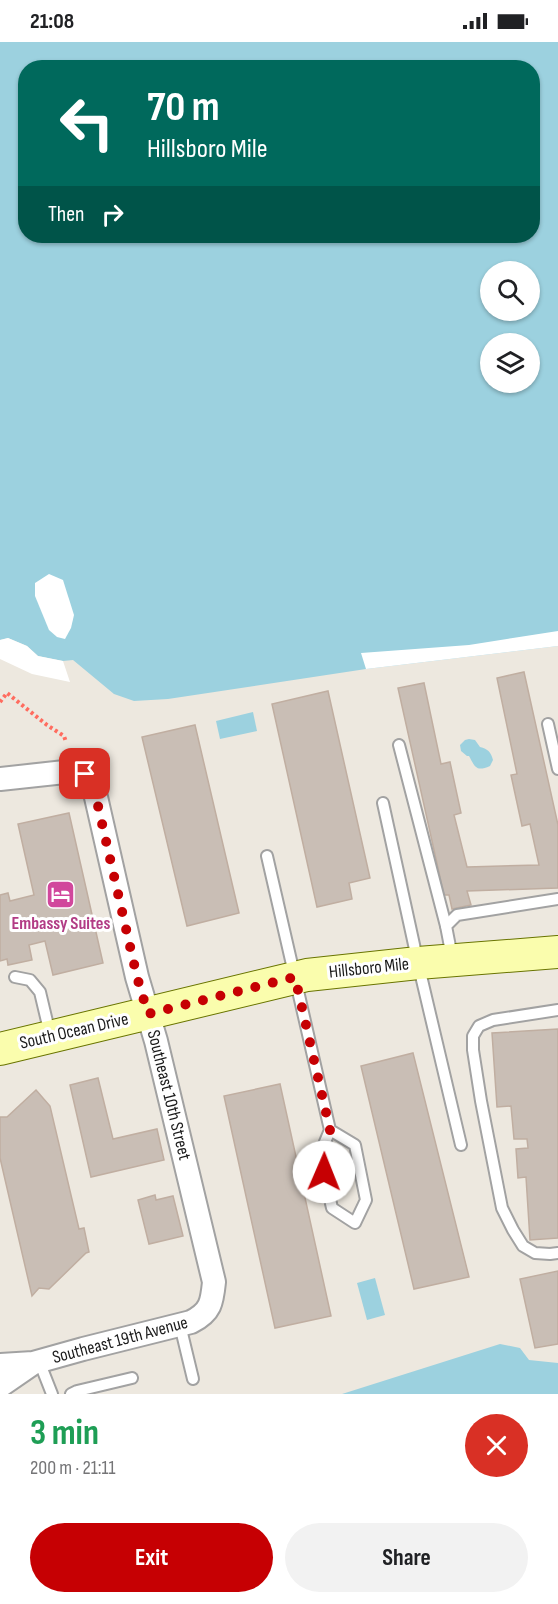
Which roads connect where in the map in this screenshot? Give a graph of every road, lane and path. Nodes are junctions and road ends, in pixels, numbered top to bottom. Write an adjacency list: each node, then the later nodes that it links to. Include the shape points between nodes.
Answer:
1 (0, 702): 3 (path, via 7,693 64,736)
2 (548, 724): 5 (lane)
3 (66, 742)
4 (399, 745): 10 (lane)
5 (558, 769)
6 (0, 779): 17 (street, Southeast 10th Street, via 74,771 85,774 93,784)
7 (383, 803): 13 (lane)
8 (267, 856): 14 (lane)
9 (558, 899): 10 (lane, via 457,915)
10 (446, 926): 12 (lane)
11 (558, 952): 12 (main road, Hillsboro Mile)
12 (453, 960): 13 (main road, Hillsboro Mile)
13 (418, 963): 14 (main road, Hillsboro Mile); 21 (lane)
14 (295, 977): 17 (main road, Hillsboro Mile); 20 (lane)
15 (15, 978): 18 (lane, via 30,980 40,992)
16 (558, 1010): 22 (lane, via 493,1020 479,1026 473,1036 502,1208 523,1246 536,1253)
17 (148, 1014): 18 (main road, South Ocean Drive); 23 (street, Southeast 10th Street, via 214,1282)
18 (50, 1037): 19 (main road, South Ocean Drive)
19 (0, 1049)
20 (330, 1130): 20 (lane, via 320,1154 332,1208 355,1223 366,1200 355,1146)
21 (461, 1145)
22 (558, 1253)
23 (206, 1313): 24 (street, Southeast 19th Avenue)
24 (180, 1325): 25 (street, Southeast 19th Avenue); 28 (lane)
25 (36, 1362): 26 (street, Southeast 19th Avenue); 29 (street, Southeast 19th Avenue); 30 (lane)
26 (0, 1365)
27 (132, 1378): 31 (lane)
28 (193, 1379)
29 (0, 1386)
30 (52, 1394)
31 (70, 1394)

